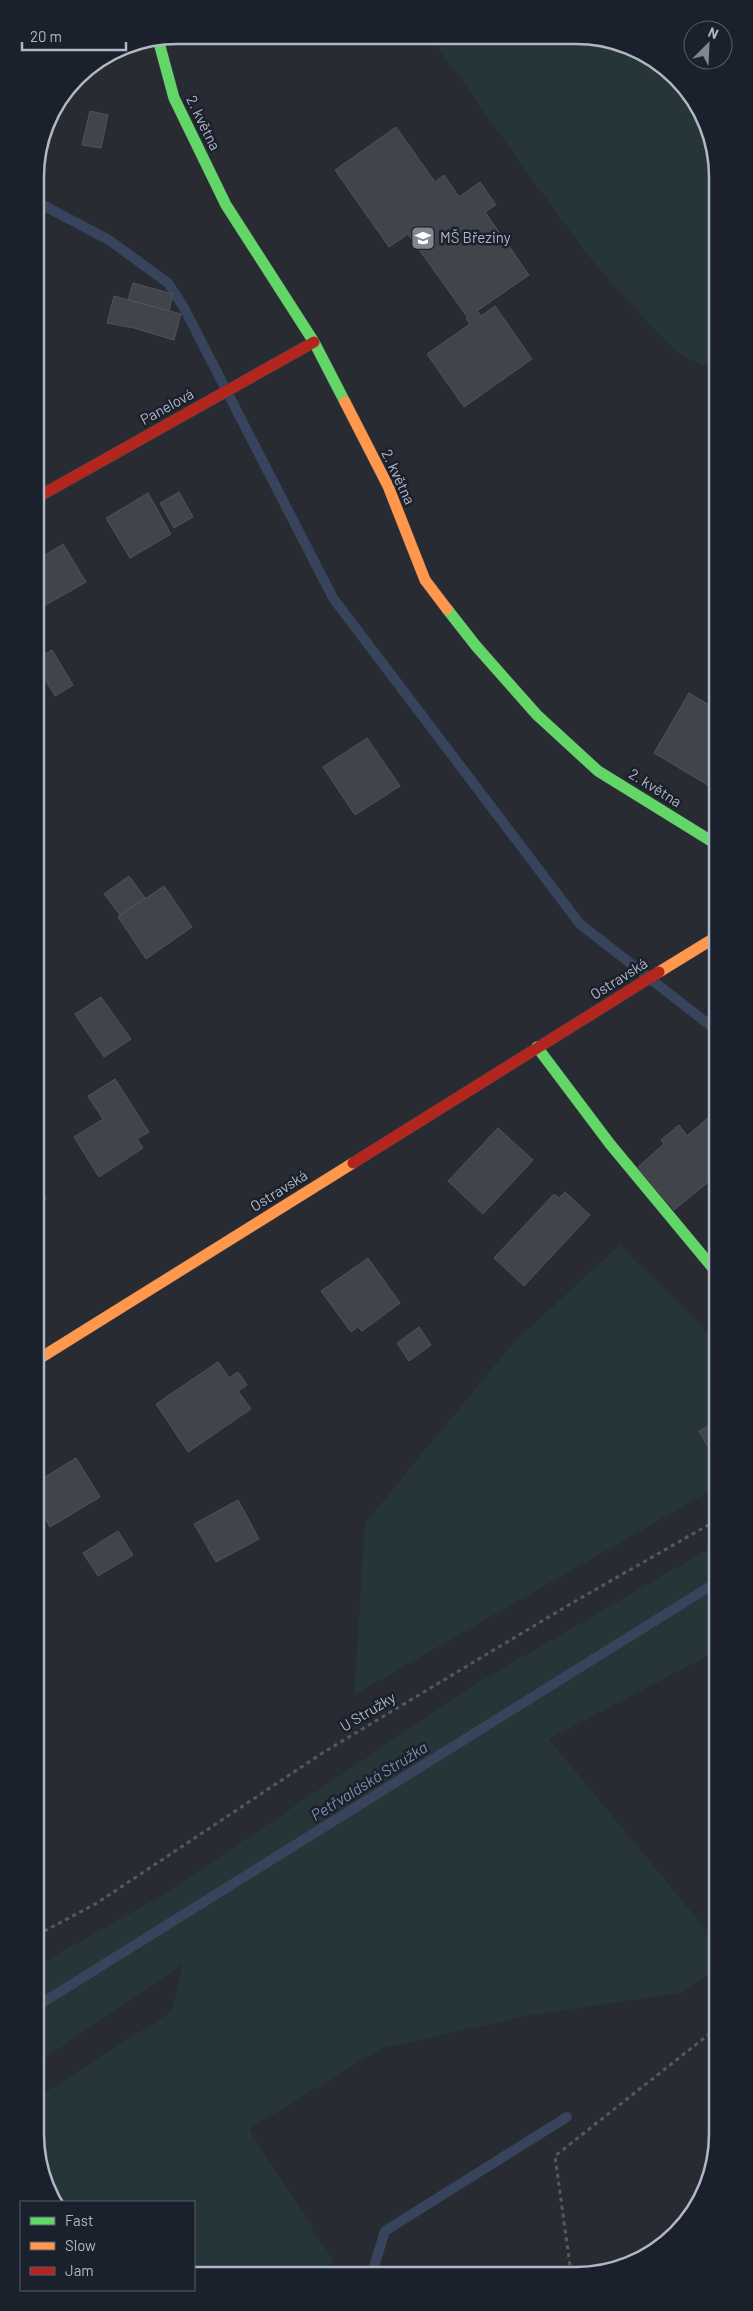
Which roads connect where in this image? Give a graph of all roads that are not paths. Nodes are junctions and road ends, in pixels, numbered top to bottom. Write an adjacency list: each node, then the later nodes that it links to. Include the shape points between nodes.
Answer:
1 (160, 45): 2 (street, 2. května, via 174,98 226,205)
2 (314, 342): 3 (street, Panelová); 4 (street, 2. května, via 388,486 425,580 476,646 537,715 598,771)
3 (44, 494)
4 (709, 840)
5 (709, 941): 6 (street, Ostravská)
6 (537, 1048): 7 (street, via 610,1144); 8 (street, Ostravská)
7 (709, 1263)
8 (44, 1356)

